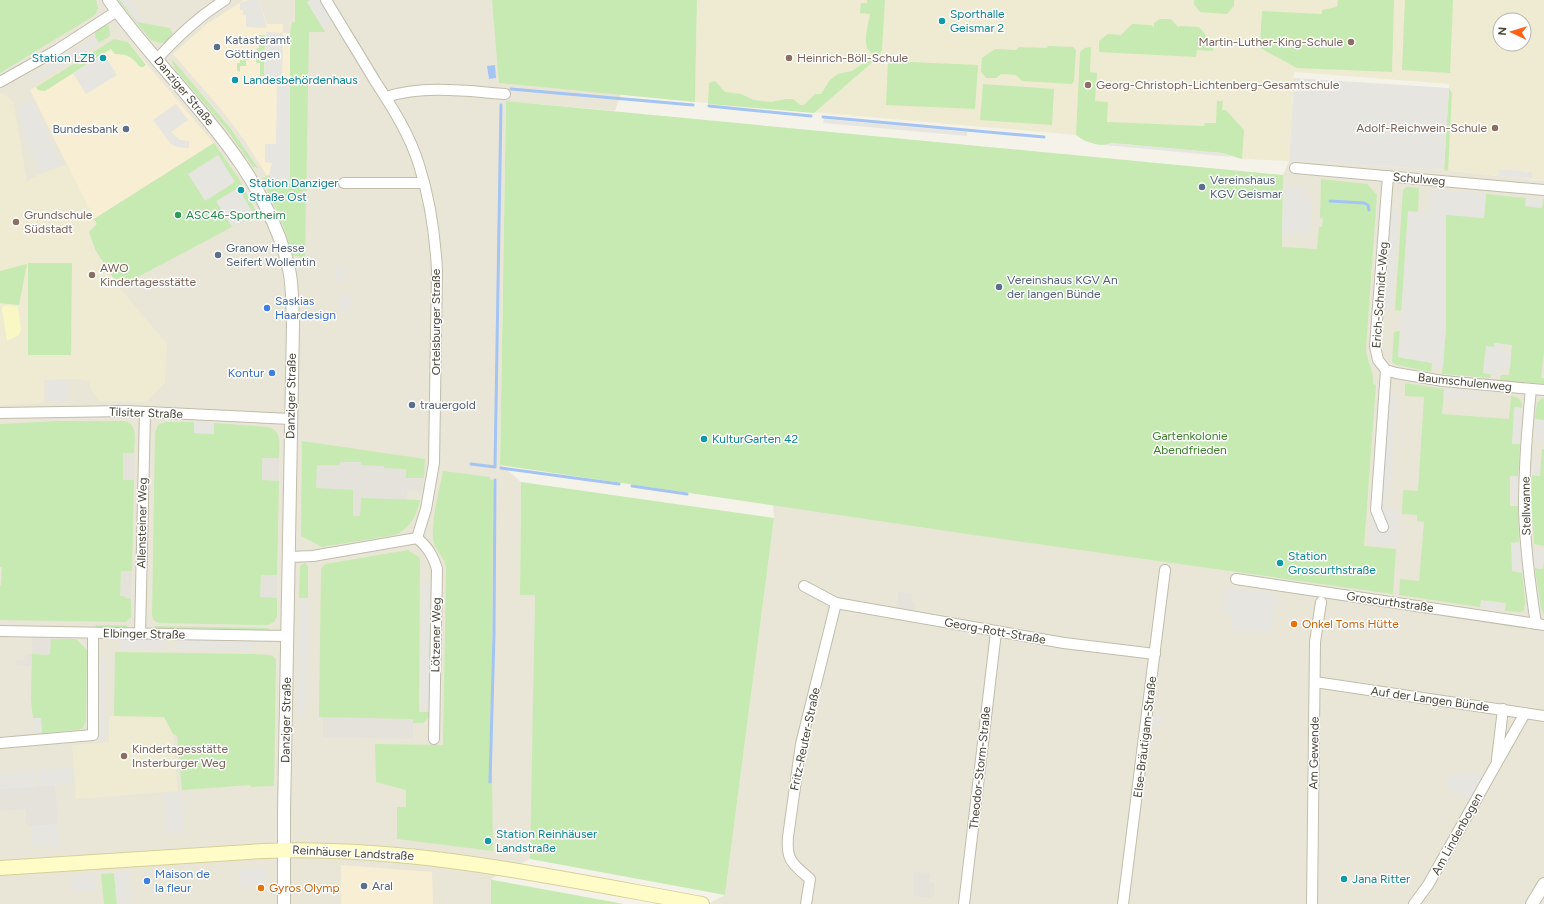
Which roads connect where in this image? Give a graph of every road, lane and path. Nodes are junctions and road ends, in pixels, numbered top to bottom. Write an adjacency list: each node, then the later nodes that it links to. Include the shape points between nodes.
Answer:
1 (109, 0): 4 (street, Danziger Straße)
2 (225, 0): 5 (street, via 211,9)
3 (326, 0): 8 (street, Ortelsburger Straße)
4 (117, 11): 5 (street, Danziger Straße); 6 (street, via 57,50)
5 (157, 59): 19 (street, Danziger Straße, via 227,143 261,195 277,232 289,270 292,293)
6 (0, 82)
7 (505, 94): 8 (street, via 436,90 410,91)
8 (386, 98): 12 (street, Ortelsburger Straße, via 406,133)
9 (1295, 168): 10 (street, Schulweg)
10 (1388, 176): 13 (street, Schulweg); 14 (street, Erich-Schmidt-Weg, via 1375,346 1378,360)
11 (344, 183): 12 (street)
12 (424, 183): 21 (street, Ortelsburger Straße, via 436,242 434,463 426,509)
13 (1544, 190)
14 (1386, 370): 15 (street, Baumschulenweg, via 1443,381); 20 (street, via 1376,510)
15 (1531, 389): 16 (street, Baumschulenweg); 28 (street, Stellwanne, via 1524,508 1527,556)
16 (1544, 390)
17 (145, 412): 18 (street, Tilsiter Straße); 19 (street, Tilsiter Straße); 32 (street, Allensteiner Weg)
18 (0, 413)
19 (291, 419): 22 (street, Danziger Straße)
20 (1384, 527)
21 (417, 538): 22 (street, via 313,556); 39 (street, Lötzener Weg, via 430,551 437,569)
22 (289, 557): 33 (street, Danziger Straße)
23 (1165, 570): 34 (street, Else-Bräutigam-Straße)
24 (1236, 579): 28 (street, Groscurthstraße)
25 (804, 586): 27 (street)
26 (1321, 602): 35 (street, Am Gewende, via 1315,642)
27 (836, 603): 30 (street, Georg-Rott-Straße); 47 (street, Fritz-Reuter-Straße, via 801,744 788,837 789,858 810,879)
28 (1540, 624)
29 (0, 631): 31 (street, Elbinger Straße)
30 (996, 632): 34 (street, Georg-Rott-Straße, via 1079,646); 48 (street, Theodor-Storm-Straße)
31 (93, 633): 32 (street, Elbinger Straße); 40 (street, via 92,736)
32 (140, 634): 33 (street, Elbinger Straße)
33 (288, 636): 42 (street, Danziger Straße)
34 (1155, 654): 49 (street, Else-Bräutigam-Straße)
35 (1315, 682): 36 (street, Auf der Langen Bünde); 50 (street, Am Gewende)
36 (1503, 709): 37 (street, Auf der Langen Bünde); 41 (street, Am Lindenbogen)
37 (1525, 713): 38 (street, Auf der Langen Bünde); 41 (street, Am Lindenbogen)
38 (1544, 716)
39 (434, 739)
40 (0, 743)
41 (1497, 763): 51 (street, Am Lindenbogen)
42 (283, 850): 43 (main road, Reinhäuser Landstraße); 45 (street, Danziger Straße); 46 (main road, Reinhäuser Landstraße, via 430,857)
43 (0, 868)
44 (1544, 884): 52 (street)
45 (284, 904)
46 (702, 904)
47 (806, 904)
48 (964, 904)
49 (1123, 904)
50 (1312, 904)
51 (1414, 904)
52 (1532, 904)

